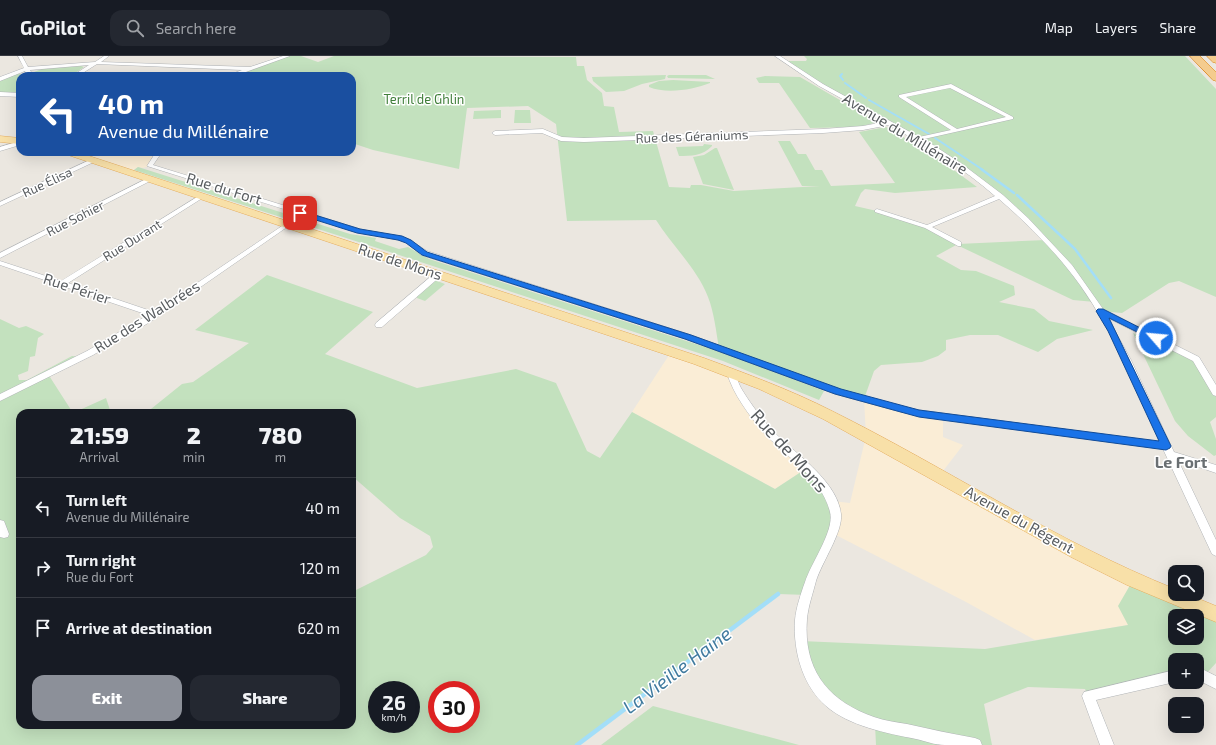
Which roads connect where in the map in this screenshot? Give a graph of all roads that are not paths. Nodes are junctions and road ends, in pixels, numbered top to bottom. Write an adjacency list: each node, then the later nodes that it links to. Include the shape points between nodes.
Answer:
1 (20, 56): 9 (street)
2 (107, 56): 8 (street)
3 (288, 56): 10 (street)
4 (777, 56): 20 (street, Avenue du Millénaire, via 805,75)
5 (1195, 56): 16 (highway)
6 (1212, 56): 7 (highway)
7 (1216, 60)
8 (96, 63): 9 (street); 10 (street); 13 (street)
9 (27, 69): 11 (street); 12 (street)
10 (252, 69): 14 (street)
11 (19, 72)
12 (28, 72)
13 (81, 72)
14 (243, 72)
15 (16, 73): 17 (street)
16 (1216, 78)
17 (0, 79)
18 (0, 94): 19 (street)
19 (16, 95)
20 (890, 123): 22 (street, Rue des Géraniums, via 829,131 584,140 561,139 543,131); 24 (street, Avenue du Millénaire)
21 (955, 130): 21 (street, via 1011,118 951,86 901,96); 24 (street)
22 (495, 132)
23 (0, 139): 25 (main road)
24 (918, 139): 33 (street, Avenue du Millénaire)
25 (16, 141)
26 (16, 144): 27 (street)
27 (0, 150)
28 (81, 156): 30 (main road, Rue de Mons)
29 (157, 156): 50 (street, Rue du Fort, via 150,166 359,231 399,238 408,241 424,253 688,337 845,394 919,413)
30 (94, 160): 31 (main road, Rue de Mons); 34 (street, Rue Élisa)
31 (150, 179): 32 (main road, Rue de Mons); 39 (street, Rue Sohier)
32 (202, 196): 36 (main road, Rue de Mons); 42 (street, Rue Durant)
33 (1001, 196): 37 (street); 43 (street, Avenue du Millénaire, via 1055,250 1084,285)
34 (0, 204)
35 (877, 211): 37 (street)
36 (288, 225): 41 (main road, Rue de Mons); 44 (street, Rue des Walbrées)
37 (927, 227): 38 (street)
38 (958, 244)
39 (0, 256)
40 (0, 263): 42 (street, Rue Périer)
41 (438, 275): 45 (street); 46 (main road, Rue de Mons, via 699,360)
42 (62, 284): 44 (street, Rue Périer)
43 (1100, 311): 47 (street, via 1196,359); 50 (street, Avenue du Millénaire)
44 (155, 315): 48 (street, Rue des Walbrées, via 90,353)
45 (379, 325)
46 (731, 373): 49 (main road, Rue de Mons); 59 (street, Rue de Mons, via 736,388 766,429 822,484 836,513 836,524 811,580 801,618 804,654 810,674 818,687 830,701 845,711 875,724)
47 (1216, 393)
48 (0, 398)
49 (828, 415): 55 (main road, Avenue du Régent, via 1077,552 1133,580)
50 (1168, 450): 51 (street, Rue du Fort); 54 (street, Avenue du Millénaire)
51 (1216, 469)
52 (0, 524): 53 (street)
53 (4, 534)
54 (1216, 551)
55 (1216, 614)
56 (1204, 676): 58 (street)
57 (1168, 678): 60 (street, via 1088,696)
58 (1216, 682)
59 (975, 745)
60 (1107, 745)

